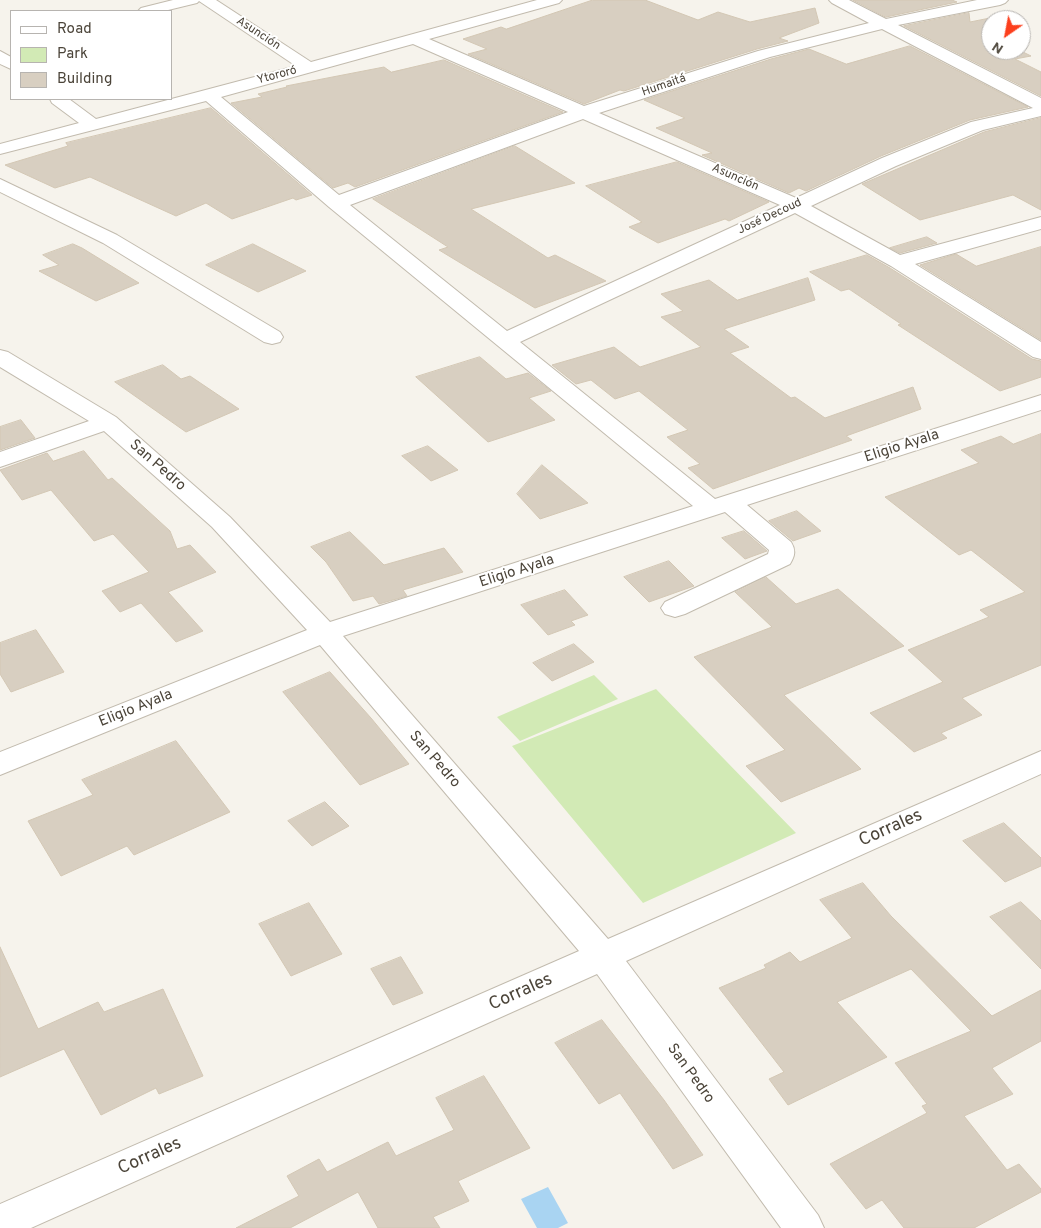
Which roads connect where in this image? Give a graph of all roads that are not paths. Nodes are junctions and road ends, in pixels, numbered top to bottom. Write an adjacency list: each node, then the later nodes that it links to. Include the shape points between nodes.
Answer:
1 (192, 0): 6 (street)
2 (206, 0): 11 (street, Asunción)
3 (554, 0): 8 (street, Ytororó)
4 (837, 0): 7 (street)
5 (1000, 0): 7 (street, Humaitá)
6 (150, 10)
7 (881, 24): 14 (street); 16 (street, Humaitá, via 765,54)
8 (412, 38): 11 (street, Ytororó); 16 (street, Asunción)
9 (10, 46): 10 (street)
10 (3, 57)
11 (310, 68): 12 (street, Ytororó)
12 (209, 95): 17 (street, Ytororó); 20 (street)
13 (59, 100): 17 (street)
14 (1041, 105)
15 (1041, 110): 21 (street, José Decoud, via 977,126)
16 (587, 112): 20 (street, Humaitá); 21 (street, Asunción)
17 (92, 124): 18 (street, Ytororó)
18 (0, 149)
19 (0, 185): 24 (street, via 110,239)
20 (336, 203): 25 (street)
21 (795, 205): 23 (street, Asunción); 25 (street, José Decoud)
22 (1041, 223): 23 (street)
23 (898, 262): 26 (street, Asunción)
24 (272, 337)
25 (506, 340): 31 (street)
26 (1041, 352)
27 (0, 357): 29 (street, San Pedro)
28 (1041, 402): 31 (street, Eligio Ayala)
29 (108, 422): 30 (street); 33 (street, San Pedro, via 221,522)
30 (0, 460)
31 (721, 506): 32 (street, via 782,548 781,558); 33 (street, Eligio Ayala)
32 (675, 608)
33 (325, 633): 35 (street, Eligio Ayala); 36 (street, San Pedro)
34 (1041, 762): 36 (street, Corrales)
35 (0, 764)
36 (604, 957): 37 (street, Corrales); 38 (street, San Pedro)
37 (0, 1223)
38 (804, 1228)

